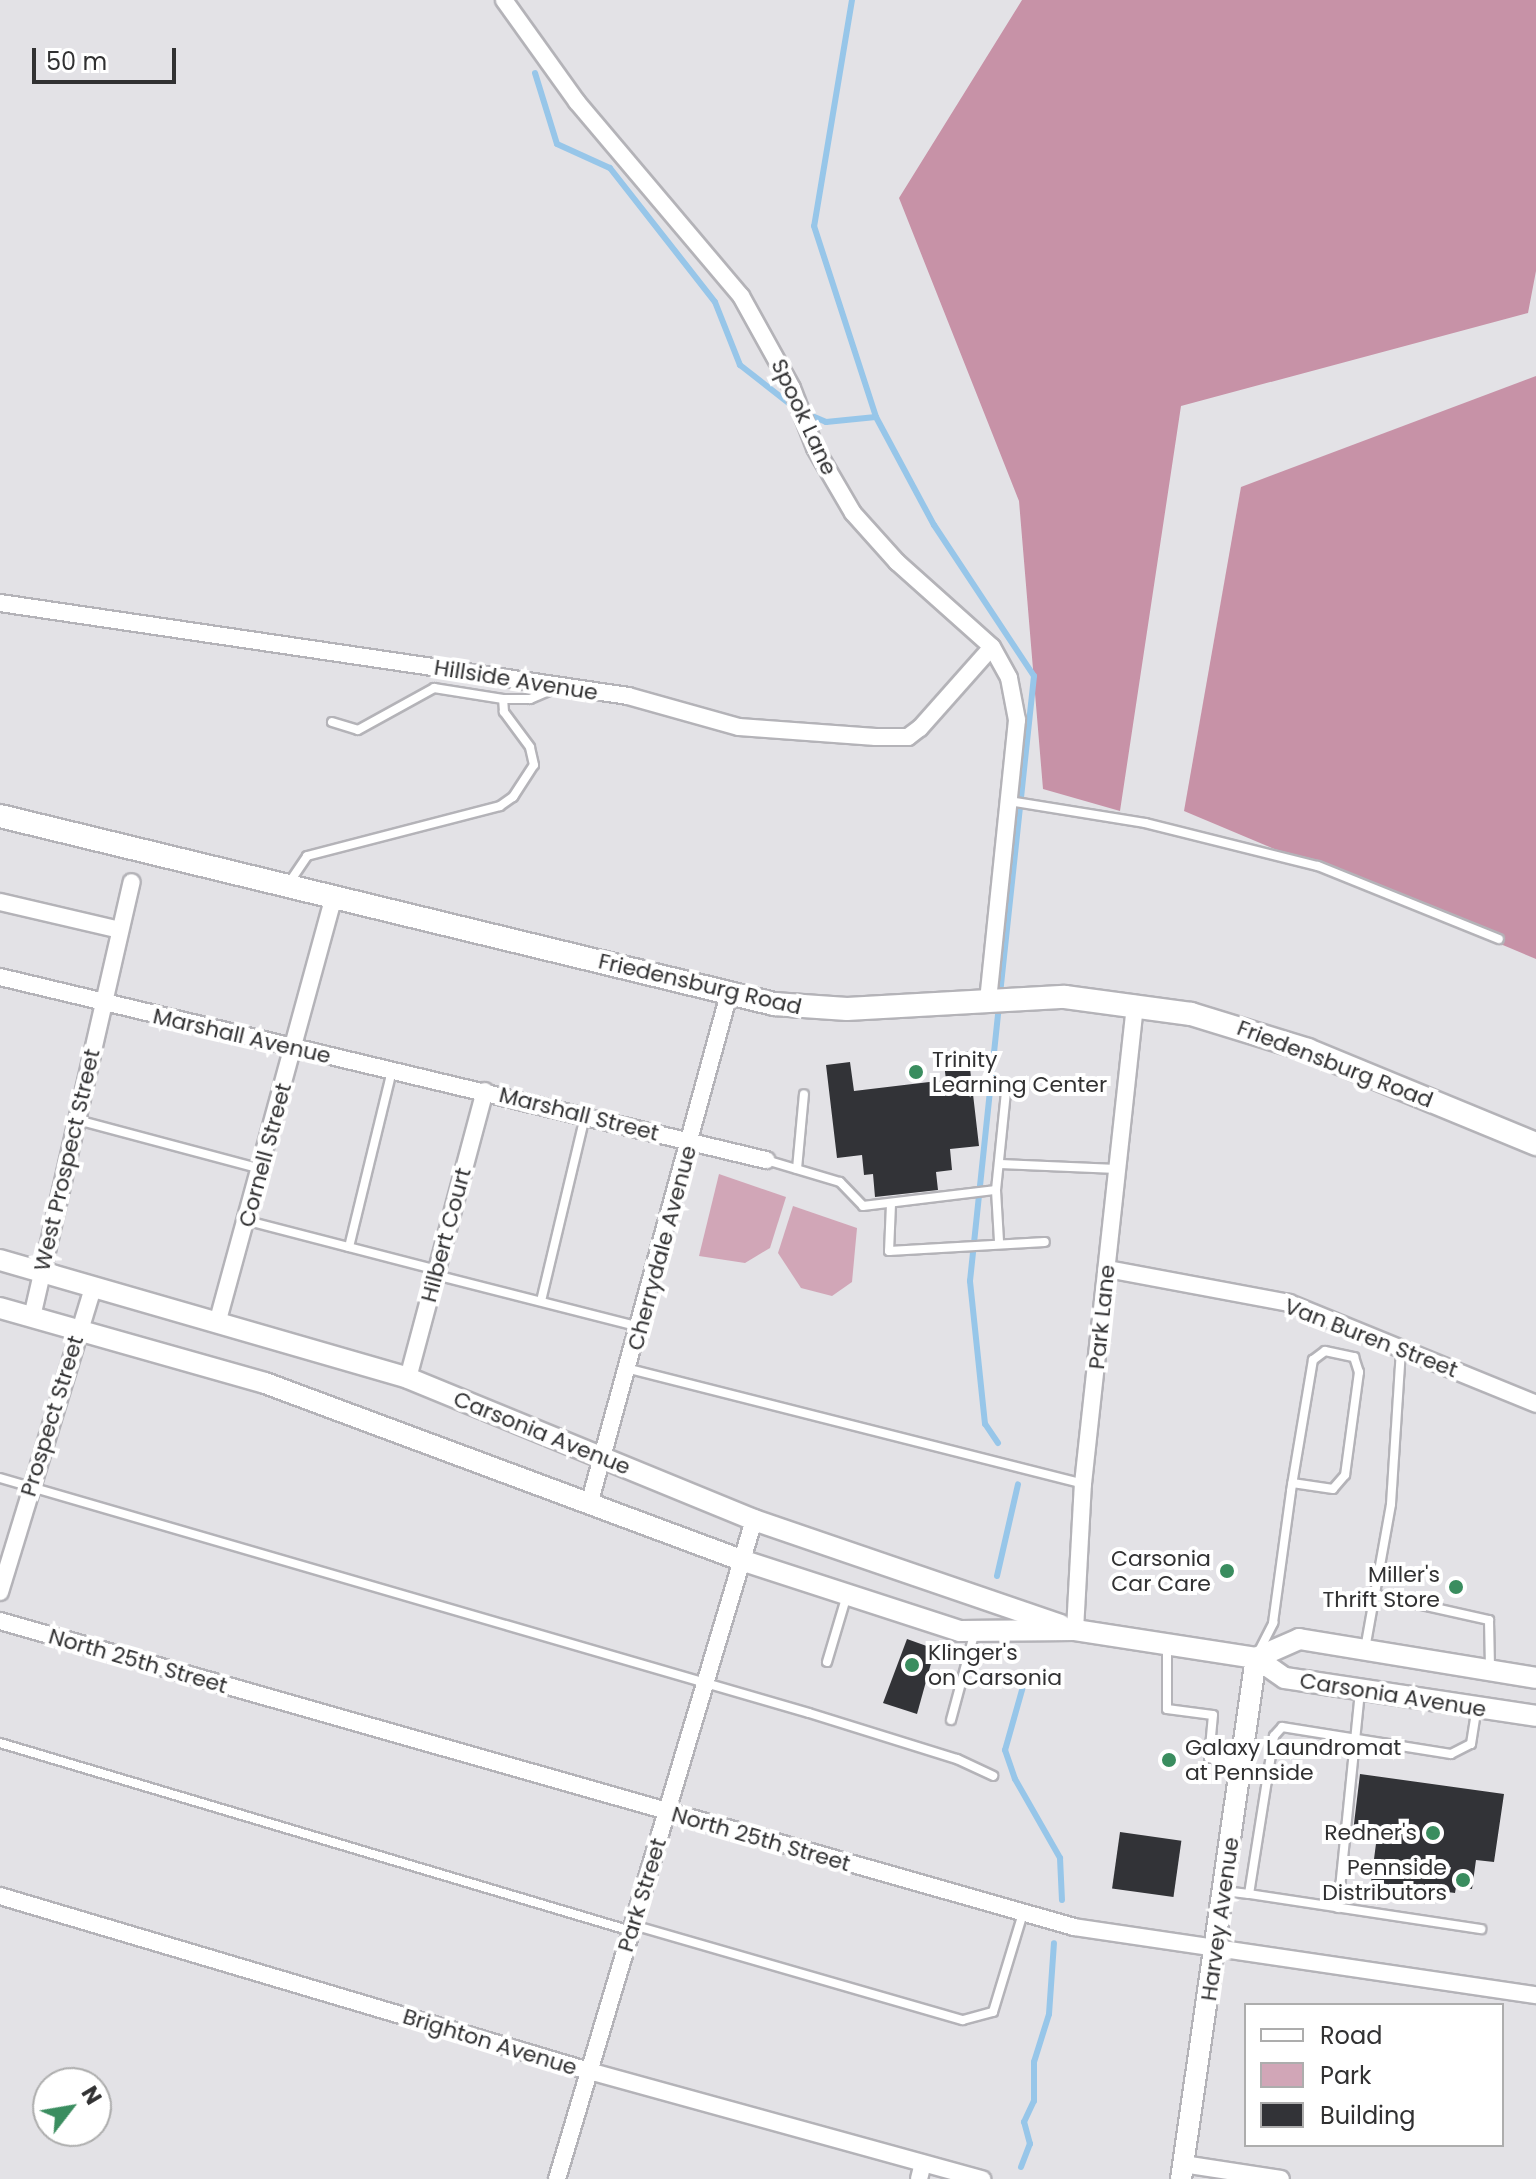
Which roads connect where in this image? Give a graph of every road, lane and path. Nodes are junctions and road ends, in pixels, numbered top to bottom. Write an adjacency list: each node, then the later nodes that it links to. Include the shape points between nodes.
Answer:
1 (504, 0): 3 (street, Spook Lane, via 577,102 741,296 853,513 897,562)
2 (0, 603): 4 (street, Hillside Avenue)
3 (992, 647): 4 (street, Hillside Avenue, via 908,737 769,731 628,696); 7 (street, Spook Lane, via 1016,703)
4 (557, 688): 5 (lane, via 530,699)
5 (503, 699): 6 (lane, via 434,688 358,730); 10 (lane, via 504,712 530,747 534,765 513,797 500,806 307,856)
6 (332, 722)
7 (1008, 801): 14 (lane, via 1145,823 1318,866); 17 (street, Spook Lane)
8 (0, 816): 10 (main road, Friedensburg Road)
9 (132, 882): 13 (street, West Prospect Street)
10 (289, 884): 11 (main road, Friedensburg Road)
11 (334, 896): 16 (main road, Friedensburg Road); 20 (street, Cornell Street)
12 (0, 902): 13 (street)
13 (120, 930): 18 (street, West Prospect Street)
14 (1499, 939)
15 (0, 977): 18 (street, Marshall Avenue)
16 (729, 994): 17 (main road, Friedensburg Road, via 810,1009); 27 (street, Cherrydale Avenue)
17 (988, 999): 19 (main road, Friedensburg Road, via 1065,997)
18 (102, 1003): 20 (street, Marshall Avenue); 26 (street, West Prospect Street)
19 (1135, 1004): 28 (main road, Friedensburg Road, via 1255,1031); 33 (street, Park Lane)
20 (293, 1049): 21 (street, Marshall Avenue); 31 (street, Cornell Street)
21 (392, 1071): 22 (street, Marshall Avenue); 39 (lane)
22 (485, 1091): 25 (street, Marshall Street); 42 (street, Hilbert Court)
23 (1006, 1091): 30 (lane)
24 (804, 1094): 32 (lane)
25 (585, 1117): 27 (street, Marshall Street); 45 (lane)
26 (75, 1120): 31 (lane); 43 (street, West Prospect Street)
27 (690, 1141): 29 (street, Marshall Street); 49 (street, Cherrydale Avenue)
28 (1536, 1144)
29 (766, 1160): 32 (lane)
30 (1000, 1164): 33 (lane); 34 (lane)
31 (262, 1169): 36 (street, Cornell Street)
32 (797, 1169): 35 (lane, via 840,1182 863,1206)
33 (1118, 1170): 41 (street, Park Lane)
34 (996, 1190): 35 (lane); 37 (lane)
35 (891, 1204): 37 (lane, via 889,1251)
36 (248, 1221): 39 (lane); 48 (street, Cornell Street)
37 (999, 1241): 38 (lane)
38 (1045, 1242)
39 (349, 1247): 42 (lane)
40 (0, 1260): 43 (street, Carsonia Avenue)
41 (1108, 1269): 51 (street, Van Buren Street, via 1289,1303); 58 (street, Park Lane)
42 (436, 1272): 45 (lane); 53 (street, Hilbert Court)
43 (41, 1274): 44 (street, Carsonia Avenue); 47 (street, West Prospect Street)
44 (93, 1287): 48 (street, Carsonia Avenue); 50 (street, Prospect Street)
45 (541, 1301): 49 (lane)
46 (0, 1308): 47 (street, Carsonia Avenue)
47 (32, 1317): 50 (street, Carsonia Avenue)
48 (218, 1320): 53 (street, Carsonia Avenue)
49 (641, 1327): 52 (street, Cherrydale Avenue)
50 (78, 1333): 59 (street, Prospect Street); 60 (street, Carsonia Avenue, via 265,1383)
51 (1401, 1349): 54 (street, Van Buren Street); 65 (lane, via 1391,1504)
52 (630, 1369): 55 (street, Cherrydale Avenue); 58 (lane)
53 (408, 1378): 55 (street, Carsonia Avenue)
54 (1536, 1404)
55 (603, 1459): 60 (street, Cherrydale Avenue); 61 (street, Carsonia Avenue)
56 (0, 1478): 59 (lane)
57 (1292, 1483): 57 (lane, via 1313,1360 1325,1351 1354,1357 1359,1372 1345,1475 1333,1489); 71 (lane, via 1273,1623)
58 (1083, 1484): 68 (street, Park Lane)
59 (29, 1486): 63 (street, Prospect Street); 75 (lane)
60 (590, 1501): 62 (street, Carsonia Avenue)
61 (754, 1520): 62 (street, Park Street); 68 (street, Carsonia Avenue)
62 (741, 1560): 64 (street, Carsonia Avenue); 75 (street, Park Street)
63 (0, 1592)
64 (847, 1594): 67 (street, Carsonia Avenue, via 960,1631); 72 (lane)
65 (1377, 1595): 70 (lane); 73 (lane, via 1489,1620)
66 (0, 1621): 84 (street, North 25th Street)
67 (975, 1630): 68 (street, Carsonia Avenue); 79 (lane)
68 (1075, 1630): 69 (street, Carsonia Avenue)
69 (1167, 1644): 71 (street, Carsonia Avenue); 82 (lane, via 1167,1709 1213,1715 1209,1758)
70 (1365, 1650): 71 (street, Carsonia Avenue, via 1299,1639); 73 (street, Carsonia Avenue)
71 (1256, 1658): 76 (street, Carsonia Avenue, via 1285,1678); 82 (street, Harvey Avenue)
72 (827, 1662)
73 (1490, 1670): 74 (street, Carsonia Avenue)
74 (1536, 1678)
75 (702, 1685): 83 (lane, via 883,1736); 84 (street, Park Street)
76 (1361, 1690): 77 (street, Carsonia Avenue); 80 (lane)
77 (1477, 1707): 78 (street, Carsonia Avenue); 80 (lane, via 1471,1744 1464,1751 1451,1754)
78 (1536, 1716)
79 (951, 1720)
80 (1357, 1740): 86 (lane, via 1282,1727 1274,1736); 88 (lane)
81 (0, 1743): 90 (lane)
82 (1241, 1766): 85 (street, Harvey Avenue)
83 (993, 1776)
84 (666, 1812): 89 (street, North 25th Street); 90 (street, Park Street)
85 (1224, 1891): 86 (lane); 92 (street, Harvey Avenue)
86 (1249, 1894): 88 (lane)
87 (0, 1896): 94 (street, Brighton Avenue)
88 (1338, 1908): 91 (lane)
89 (1023, 1913): 90 (lane, via 993,2012 963,2020); 92 (street, North 25th Street, via 1081,1928)
90 (632, 1928): 94 (street, Park Street)
91 (1481, 1929)
92 (1216, 1948): 93 (street, North 25th Street); 96 (street, Harvey Avenue)
93 (1536, 1995)
94 (589, 2071): 95 (street, Brighton Avenue); 97 (street, Park Street)
95 (921, 2171): 98 (street, Brighton Avenue)
96 (1182, 2172): 99 (street)
97 (557, 2179)
98 (982, 2179)
99 (1281, 2179)

